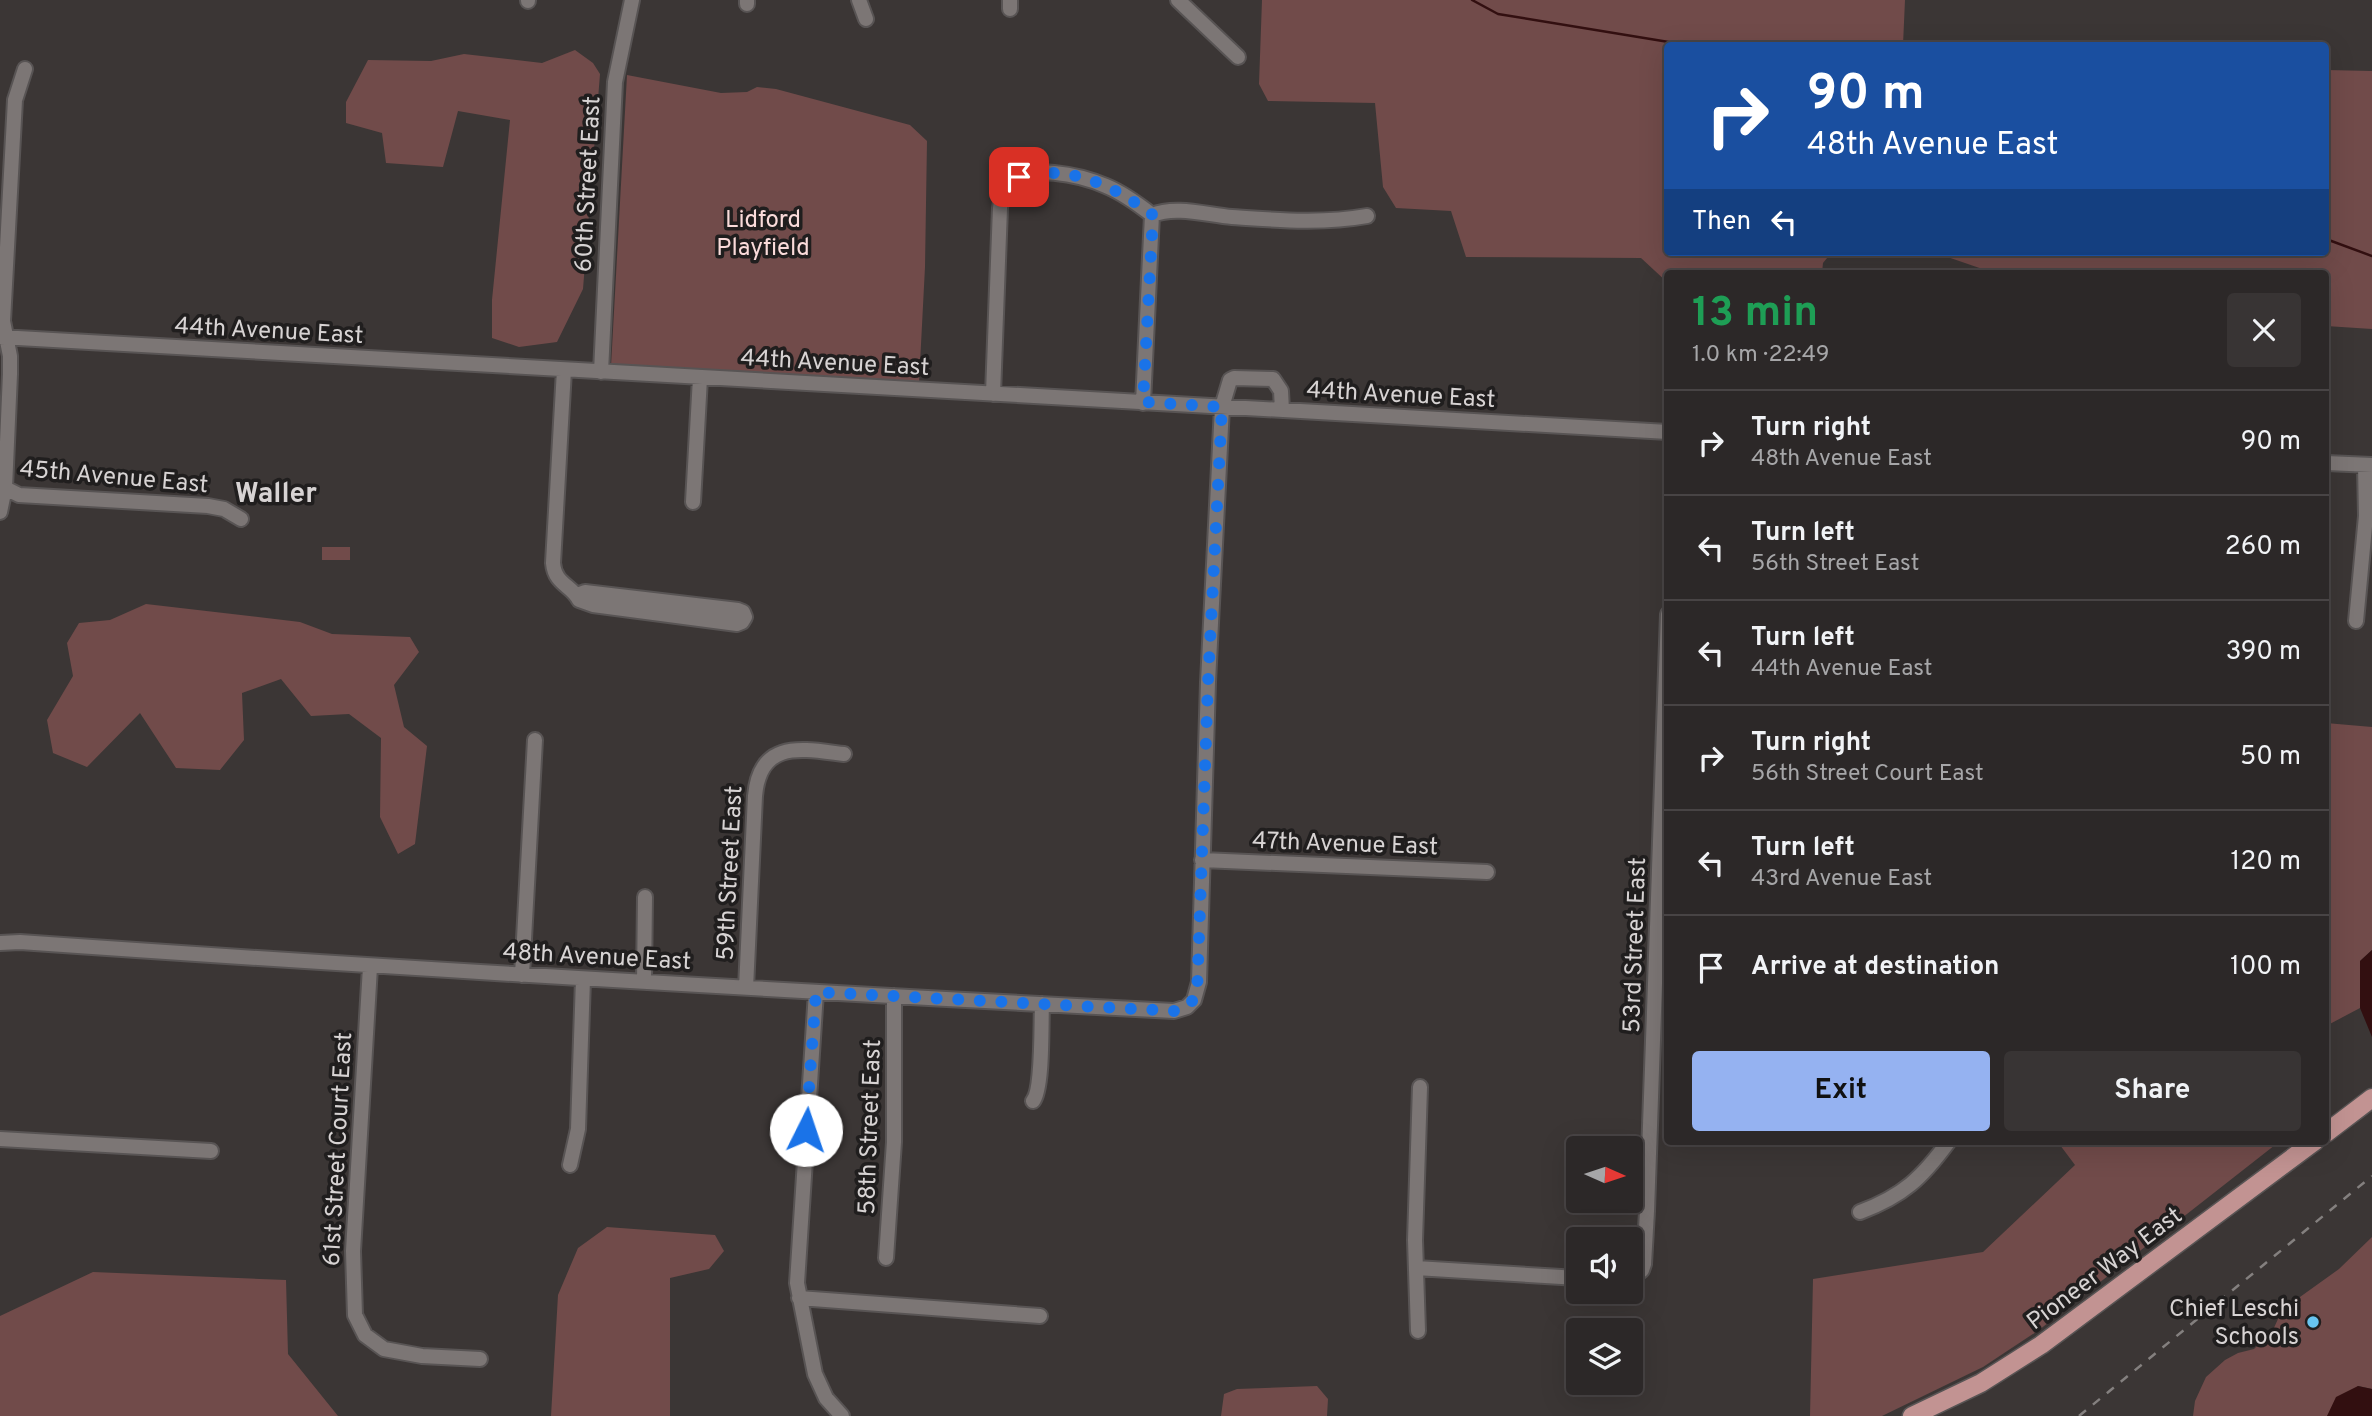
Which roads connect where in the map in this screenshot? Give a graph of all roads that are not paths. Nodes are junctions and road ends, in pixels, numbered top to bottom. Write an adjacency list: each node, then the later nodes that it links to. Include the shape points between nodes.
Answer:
1 (632, 0): 11 (street, 60th Street East, via 615,82)
2 (859, 0): 4 (street)
3 (1178, 0): 5 (street)
4 (866, 19)
5 (1238, 57)
6 (24, 69): 9 (street, via 15,100)
7 (1153, 215): 8 (street, via 1182,211 1286,220); 13 (street, via 1124,195 1078,176 1030,174 1012,181 1003,192 1000,208); 14 (street)
8 (1367, 216)
9 (2, 337): 10 (street, 44th Avenue East); 20 (street, via 10,356)
10 (564, 370): 11 (street, 44th Avenue East); 24 (street, via 553,563 559,580)
11 (601, 372): 12 (street, 44th Avenue East)
12 (701, 377): 13 (street, 44th Avenue East); 21 (street)
13 (993, 394): 14 (street, 44th Avenue East)
14 (1143, 402): 15 (street, 44th Avenue East)
15 (1222, 407): 16 (street, 44th Avenue East); 16 (street, via 1230,380 1273,379 1281,391); 29 (street)
16 (1282, 410): 17 (street, 44th Avenue East)
17 (1664, 432)
18 (2329, 463): 19 (street)
19 (2368, 465): 25 (street)
20 (5, 488): 22 (street, 45th Avenue East); 23 (street, 45th Avenue East, via 23,495 208,506)
21 (693, 502)
22 (0, 512)
23 (241, 519)
24 (577, 595): 24 (street, via 579,600 604,607 737,624 745,617 738,610 585,592)
25 (2356, 621)
26 (535, 740): 34 (street)
27 (844, 754): 37 (street, 59th Street East, via 789,749 759,772)
28 (1664, 834): 52 (street, 53rd Street East)
29 (1202, 860): 30 (street, 47th Avenue East); 40 (street, 48th Avenue East, via 1199,982 1191,1004 1174,1011)
30 (1487, 872)
31 (645, 897): 36 (street)
32 (0, 943): 33 (street, 48th Avenue East)
33 (370, 967): 34 (street, 48th Avenue East); 58 (street, 61st Street Court East, via 353,1251 355,1315 375,1345 397,1353)
34 (522, 975): 35 (street, 48th Avenue East)
35 (583, 979): 36 (street, 48th Avenue East); 49 (street, via 578,1129)
36 (644, 982): 37 (street, 48th Avenue East)
37 (746, 988): 38 (street, 48th Avenue East)
38 (816, 992): 39 (street, 48th Avenue East); 55 (street, via 797,1262)
39 (894, 996): 40 (street, 48th Avenue East); 51 (street, 58th Street East, via 894,1142)
40 (1042, 1004): 43 (street, via 1039,1082)
41 (1420, 1087): 53 (street)
42 (2372, 1098): 44 (main road)
43 (1033, 1101)
44 (2329, 1131)
45 (0, 1139): 48 (street)
46 (1946, 1145): 50 (street, via 1907,1188 1889,1202)
47 (2310, 1145): 60 (main road, Pioneer Way East, via 2041,1345 1981,1383)
48 (211, 1151)
49 (570, 1165)
50 (1860, 1213)
51 (886, 1258)
52 (1643, 1265)
53 (1416, 1268): 54 (street); 57 (street)
54 (1566, 1277)
55 (799, 1298): 56 (street); 59 (street, via 820,1387)
56 (1040, 1316)
57 (1418, 1331)
58 (480, 1359)
59 (842, 1416)
60 (1912, 1416)

